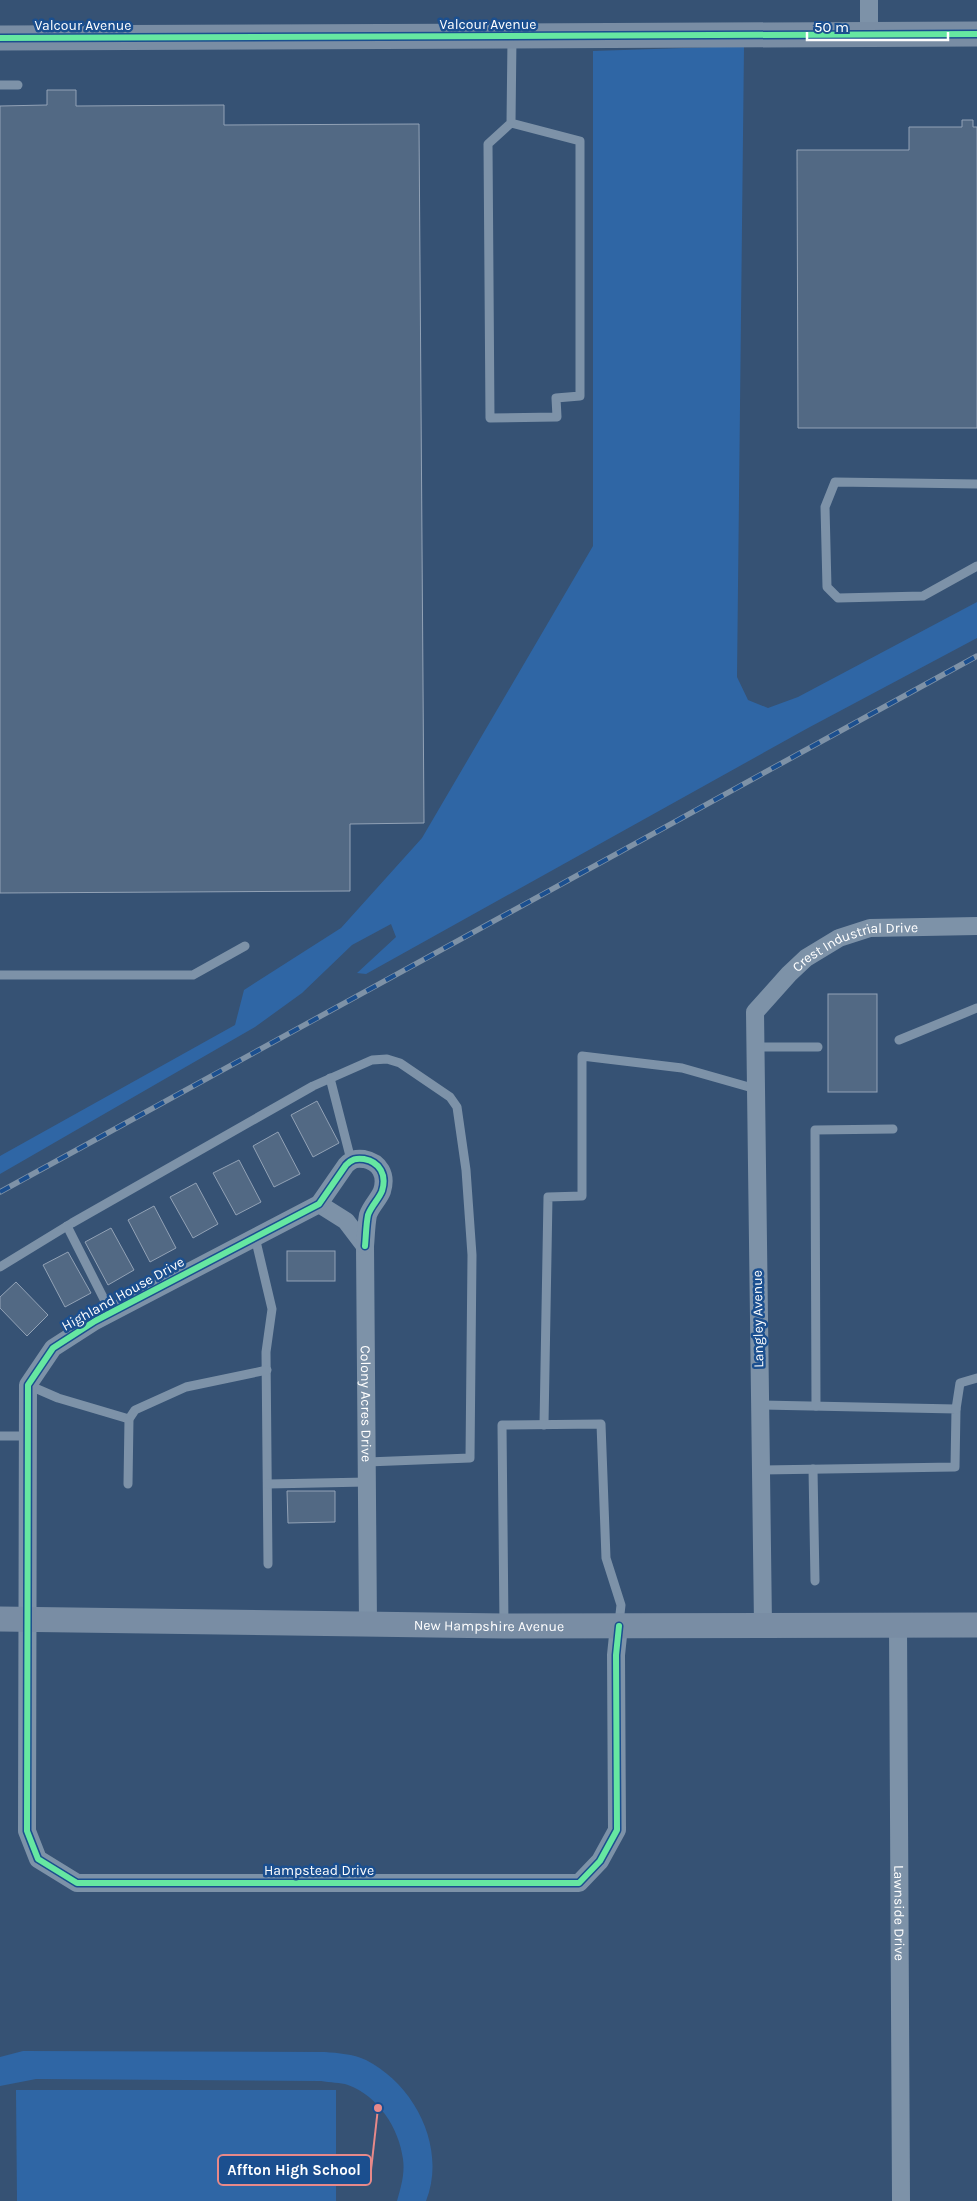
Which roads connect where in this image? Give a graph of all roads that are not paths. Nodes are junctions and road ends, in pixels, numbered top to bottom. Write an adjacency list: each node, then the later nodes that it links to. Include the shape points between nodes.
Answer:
1 (869, 0): 3 (street)
2 (977, 34): 3 (street, Valcour Avenue)
3 (868, 35): 4 (street, Valcour Avenue)
4 (512, 37): 5 (street, Valcour Avenue); 8 (lane)
5 (0, 38)
6 (0, 85): 7 (lane)
7 (18, 85)
8 (511, 122): 8 (lane, via 580,141 580,396 556,398 557,417 490,418 488,144)
9 (977, 484): 10 (lane, via 835,482 825,507 825,540 827,587 838,598 923,596)
10 (977, 566)
11 (977, 926): 15 (street, Crest Industrial Drive, via 870,928 839,938 806,958)
12 (244, 946): 13 (lane, via 193,975)
13 (0, 975)
14 (977, 1008): 16 (lane)
15 (755, 1012): 18 (street, Langley Avenue)
16 (899, 1040)
17 (818, 1047): 18 (lane)
18 (755, 1048): 20 (street, Langley Avenue)
19 (330, 1078): 22 (lane); 24 (lane); 39 (lane, via 372,1060 387,1059 450,1097 457,1107 466,1170 472,1255 470,1458)
20 (756, 1089): 32 (street, Langley Avenue); 36 (lane, via 682,1068 582,1056 582,1196 548,1197)
21 (893, 1129): 33 (lane, via 815,1130)
22 (351, 1160): 23 (street); 26 (street, Colony Acres Drive, via 372,1160 380,1166 383,1176 382,1191 368,1213)
23 (319, 1204): 25 (street, Highland House Drive); 26 (street, via 346,1221)
24 (68, 1226): 27 (lane); 28 (lane)
25 (255, 1237): 28 (street, Highland House Drive); 29 (lane, via 272,1309)
26 (365, 1246): 39 (street, Colony Acres Drive)
27 (0, 1267)
28 (111, 1313): 31 (street, Highland House Drive, via 53,1348)
29 (266, 1370): 35 (lane, via 186,1387 135,1410); 44 (lane)
30 (977, 1378): 34 (lane, via 960,1384)
31 (28, 1386): 35 (lane); 38 (street)
32 (759, 1405): 33 (lane); 41 (street, Langley Avenue)
33 (816, 1406): 34 (lane)
34 (956, 1410): 40 (lane, via 955,1467)
35 (129, 1419): 43 (lane)
36 (544, 1425): 53 (lane, via 502,1425); 54 (lane, via 601,1424 606,1558 620,1605)
37 (0, 1436): 38 (lane)
38 (28, 1436): 48 (street)
39 (367, 1462): 42 (street, Colony Acres Drive)
40 (813, 1469): 41 (lane); 46 (lane)
41 (760, 1470): 51 (street, Langley Avenue)
42 (367, 1482): 44 (lane); 50 (street, Colony Acres Drive)
43 (128, 1484)
44 (268, 1484): 45 (lane)
45 (268, 1564)
46 (815, 1580)
47 (0, 1619): 48 (street, New Hampshire Avenue)
48 (29, 1620): 50 (street, New Hampshire Avenue); 54 (street, Hampstead Drive, via 27,1831 38,1859 76,1883 578,1883 600,1861 617,1830 616,1655)
49 (898, 1624): 51 (street, New Hampshire Avenue); 52 (street, New Hampshire Avenue); 55 (street, Lawnside Drive)
50 (368, 1625): 53 (street, New Hampshire Avenue)
51 (763, 1625): 54 (street, New Hampshire Avenue)
52 (977, 1625)
53 (504, 1626): 54 (street, New Hampshire Avenue)
54 (619, 1626)
55 (902, 2201)

